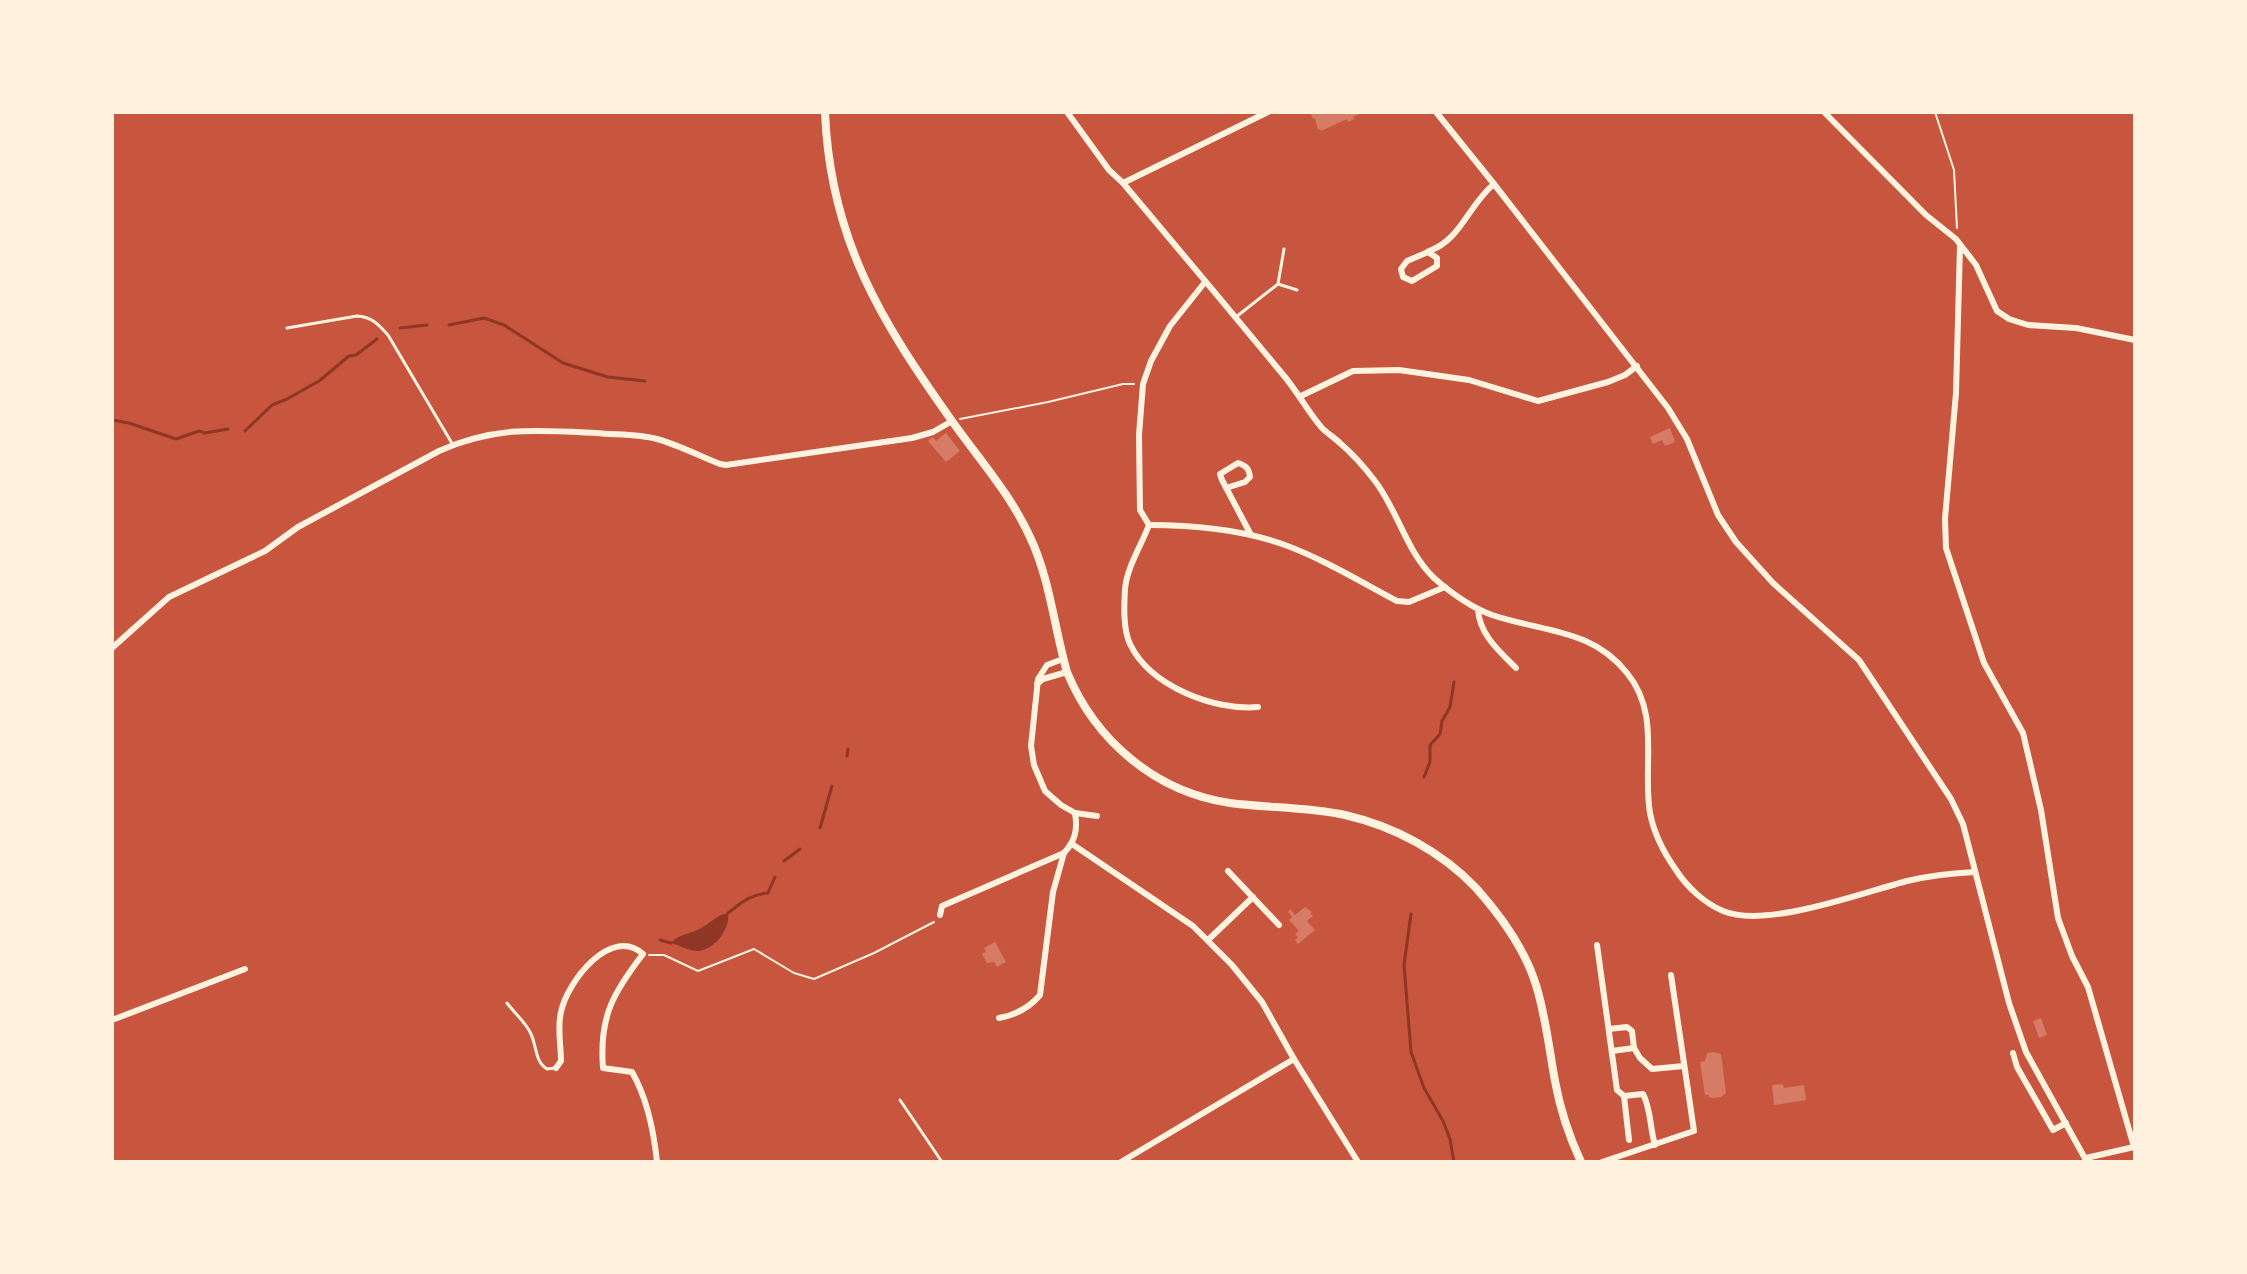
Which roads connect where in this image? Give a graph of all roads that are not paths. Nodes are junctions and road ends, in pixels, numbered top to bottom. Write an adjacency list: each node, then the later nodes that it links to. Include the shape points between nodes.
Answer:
1 (825, 112): 19 (main road, via 830,171 857,264 888,324)
2 (1067, 112): 6 (street)
3 (1268, 112): 6 (street)
4 (1436, 112): 7 (street)
5 (1824, 112): 8 (street)
6 (1123, 183): 11 (street)
7 (1494, 184): 10 (street, via 1450,240); 17 (street)
8 (1958, 242): 16 (street, via 1976,265 1997,311 2009,319); 60 (street, via 1946,548 1984,663 2023,733 2058,918 2088,987 2134,1147)
9 (1284, 249): 12 (lane)
10 (1428, 252): 10 (street, via 1403,264 1403,277 1412,281 1437,266 1437,258)
11 (1205, 282): 14 (street); 22 (street, via 1170,326 1143,384 1140,510)
12 (1278, 284): 13 (lane); 14 (lane)
13 (1297, 290)
14 (1236, 317): 18 (street)
15 (287, 328): 20 (lane, via 357,316 375,321)
16 (2135, 340)
17 (1637, 366): 18 (street, via 1608,382 1538,401 1469,380 1399,370 1353,371); 37 (street, via 1680,427 1718,515 1736,542 1773,583 1853,654 1878,687 1958,811)
18 (1301, 396): 24 (street, via 1320,426 1378,485 1416,555)
19 (952, 421): 20 (street, via 912,438 726,465 660,440 626,435 507,431); 27 (main road, via 1031,538)
20 (453, 445): 26 (street, via 298,527 265,551 169,597)
21 (1226, 488): 21 (street, via 1250,477 1245,465 1238,463 1220,474); 23 (street)
22 (1149, 525): 23 (street); 31 (street, via 1125,588 1126,632 1133,649 1174,688 1209,702)
23 (1251, 535): 24 (street, via 1288,546 1397,601 1409,602)
24 (1445, 587): 25 (street)
25 (1478, 609): 28 (street, via 1494,646); 37 (street, via 1581,638 1602,649 1630,676 1647,721 1654,830 1684,882 1721,910 1774,916 1910,881)
26 (112, 648)
27 (1063, 659): 29 (main road); 30 (street, via 1047,665)
28 (1516, 668)
29 (1067, 672): 30 (street); 65 (main road, via 1082,704 1107,736 1165,782 1218,801 1325,811 1379,825 1467,879 1500,917 1531,972 1565,1121)
30 (1037, 684): 32 (street, via 1031,735 1034,765 1045,791)
31 (1258, 707)
32 (1075, 813): 33 (street); 34 (street)
33 (1097, 816)
34 (1072, 844): 35 (street); 41 (street)
35 (1064, 853): 39 (street, via 942,906); 46 (street, via 1053,892 1040,995 1024,1009)
36 (1228, 871): 38 (street)
37 (1975, 872): 57 (street, via 2026,1052)
38 (1253, 897): 40 (street); 41 (street)
39 (940, 915)
40 (1279, 925)
41 (1208, 940): 52 (street, via 1255,992)
42 (1597, 945): 48 (street)
43 (245, 969): 47 (street)
44 (1671, 975): 53 (street)
45 (507, 1003): 54 (lane, via 531,1034 539,1063)
46 (999, 1018)
47 (112, 1020)
48 (1609, 1029): 49 (street, via 1630,1028); 50 (street)
49 (1634, 1048): 50 (street); 53 (street, via 1652,1069)
50 (1612, 1051): 55 (street, via 1617,1090)
51 (2013, 1053): 57 (street, via 2053,1130)
52 (1294, 1059): 63 (street); 64 (street)
53 (1684, 1066): 59 (street, via 1694,1131)
54 (556, 1068): 61 (street, via 561,1061 561,1012 574,980 615,947 636,948 643,954 610,1007 603,1068 632,1072 638,1082)
55 (1624, 1096): 58 (street); 59 (street, via 1643,1094)
56 (900, 1100): 62 (lane)
57 (2066, 1123): 60 (street)
58 (1629, 1140)
59 (1655, 1145): 66 (street)
60 (2087, 1160)
61 (657, 1162)
62 (942, 1162)
63 (1121, 1162)
64 (1358, 1162)
65 (1581, 1162)
66 (1602, 1162)

